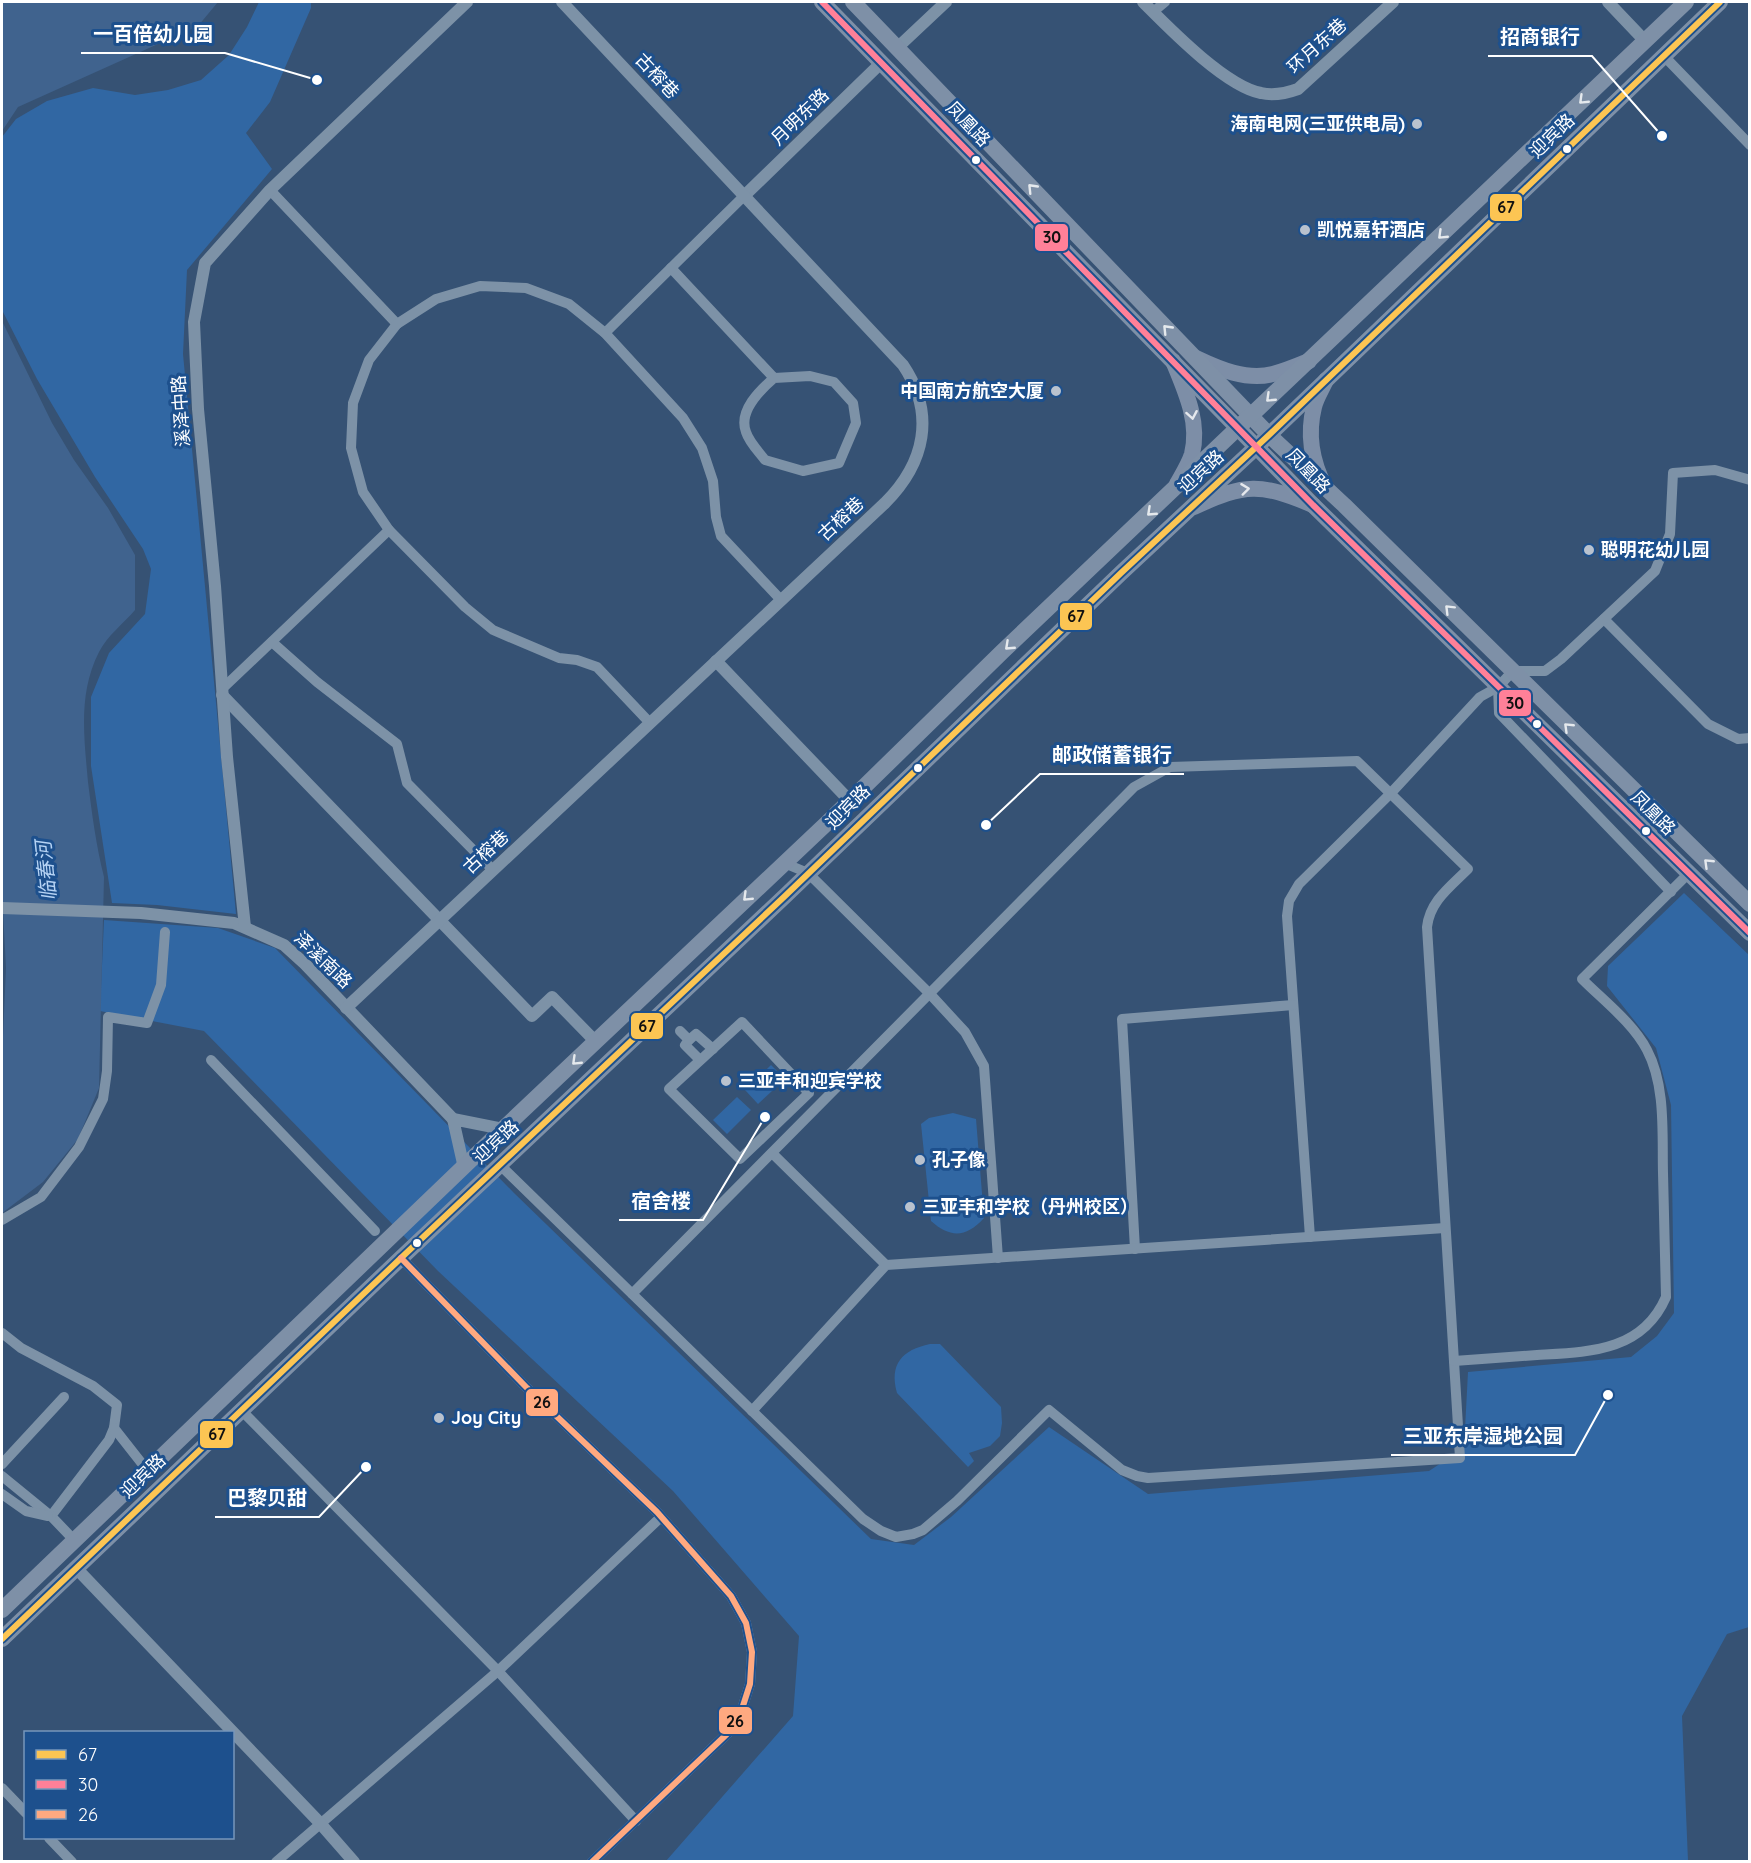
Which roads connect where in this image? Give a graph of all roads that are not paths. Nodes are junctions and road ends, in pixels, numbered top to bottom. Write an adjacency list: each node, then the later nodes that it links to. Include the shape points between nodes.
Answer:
1 (467, 2): 18 (street, 溪泽中路)
2 (562, 2): 19 (street, 古榕巷)
3 (822, 2): 16 (highway, 凤凰路)
4 (853, 2): 14 (highway, 凤凰路)
5 (946, 2): 14 (street)
6 (1143, 2): 12 (street, 环月东巷)
7 (1164, 2): 12 (street)
8 (1608, 2): 13 (street)
9 (1686, 2): 13 (highway, 迎宾路)
10 (1720, 2): 15 (highway, 迎宾路)
11 (1387, 4): 12 (street, 环月东巷, via 1298,89 1269,94 1216,69)
12 (1153, 12)
13 (1645, 41): 25 (highway, 迎宾路, one-way to 25)
14 (897, 48): 23 (highway, 凤凰路, one-way to 14)
15 (1664, 56): 17 (street); 27 (highway, 迎宾路)
16 (881, 63): 19 (street, 月明东路); 24 (highway, 凤凰路)
17 (1749, 144)
18 (270, 190): 21 (street); 43 (street, 溪泽中路, via 205,263 194,322)
19 (744, 196): 20 (street); 37 (street, 古榕巷, via 903,365 914,383 922,414 920,449 905,481)
20 (670, 268): 22 (street); 26 (street)
21 (397, 324): 22 (street, via 436,299 480,286 526,288 569,304); 36 (street, via 369,360 357,392 351,448 363,492)
22 (605, 333): 37 (street, via 683,418 702,448 713,481 721,536)
23 (1194, 357): 25 (main road, via 1220,370 1247,375 1272,375); 28 (highway, 凤凰路)
24 (1172, 360): 29 (highway, 凤凰路); 32 (main road, one-way to 32, via 1189,398 1194,428 1192,454)
25 (1310, 361): 28 (highway, 迎宾路, one-way to 28)
26 (774, 378): 26 (street, via 810,376 834,382 853,403 856,423 839,463 802,471 765,460 746,431 745,418 756,395)
27 (1326, 380): 30 (highway, 迎宾路); 33 (main road, via 1314,406 1311,442 1315,468)
28 (1251, 416): 29 (highway, 迎宾路); 30 (highway, 凤凰路)
29 (1239, 428): 30 (highway, 凤凰路); 32 (highway, 迎宾路)
30 (1263, 441): 33 (highway, 凤凰路); 34 (highway, 凤凰路); 35 (highway, 迎宾路)
31 (1749, 480): 38 (street, via 1715,470 1673,473 1670,534 1655,572)
32 (1175, 489): 47 (highway, 迎宾路, one-way to 47)
33 (1326, 490): 41 (highway, 凤凰路, one-way to 33)
34 (1313, 505): 35 (main road, one-way to 34, via 1226,492 1252,488 1285,493); 42 (highway, 凤凰路)
35 (1191, 508): 49 (highway, 迎宾路)
36 (389, 530): 39 (street); 44 (street, via 493,630 559,658 597,667)
37 (781, 600): 40 (street, 古榕巷)
38 (1604, 619): 41 (street, via 1545,671); 45 (street, via 1708,724 1738,738)
39 (272, 642): 43 (street); 51 (street, via 396,744 407,783)
40 (716, 661): 44 (street, 古榕巷); 47 (street)
41 (1513, 671): 42 (street); 57 (highway, 凤凰路, one-way to 41)
42 (1498, 687): 46 (street, via 1480,697); 53 (highway, 凤凰路); 55 (street, via 1499,713)
43 (222, 692): 59 (street); 60 (street, 溪泽中路)
44 (650, 723): 51 (street, 古榕巷)
45 (1749, 738)
46 (1391, 793): 63 (street, via 1363,765 1350,760 1170,767 1134,787); 64 (street, via 1299,884 1290,901 1287,916); 78 (street, via 1468,869 1436,901 1427,927)
47 (849, 800): 48 (highway, 迎宾路)
48 (827, 823): 49 (highway, via 828,838); 50 (highway, 迎宾路); 52 (highway)
49 (840, 842): 52 (highway, 迎宾路)
50 (784, 863): 52 (street); 54 (highway, 迎宾路)
51 (493, 870): 59 (street, 古榕巷)
52 (808, 873): 56 (highway, 迎宾路); 63 (street)
53 (1688, 874): 55 (street); 62 (highway, 凤凰路)
54 (767, 878): 56 (highway); 68 (highway, 迎宾路, one-way to 68)
55 (1671, 892): 87 (street, via 1582,979 1631,1028 1655,1070 1662,1145 1666,1298 1663,1305 1636,1335 1593,1352)
56 (785, 896): 75 (highway, 迎宾路)
57 (1749, 904)
58 (2, 908): 60 (street, 泽溪南路, via 124,912 234,922)
59 (440, 920): 65 (street, 古榕巷); 68 (street, via 532,1016 552,997)
60 (245, 927): 65 (street, 泽溪南路, via 284,945)
61 (165, 932): 77 (street, via 161,985 147,1023 108,1017 103,1099 79,1148 41,1197)
62 (1749, 933)
63 (930, 994): 74 (street); 83 (street, via 965,1032 984,1066)
64 (1293, 1005): 80 (street); 81 (street, via 1122,1019)
65 (346, 1008): 72 (street, 泽溪南路)
66 (680, 1031): 67 (street)
67 (689, 1040): 69 (street, via 696,1034); 71 (street, via 684,1045)
68 (596, 1042): 73 (highway, 迎宾路, one-way to 73)
69 (712, 1049): 71 (street); 71 (street, via 742,1022 810,1094 740,1159 669,1089)
70 (211, 1060): 79 (street)
71 (700, 1060)
72 (453, 1119): 73 (street); 76 (street)
73 (503, 1130): 76 (highway, 迎宾路)
74 (772, 1153): 84 (street); 85 (street)
75 (500, 1165): 82 (highway, 迎宾路); 85 (street)
76 (464, 1168): 93 (highway, 迎宾路)
77 (2, 1220)
78 (1445, 1228): 80 (street); 87 (street)
79 (375, 1231)
80 (1310, 1237): 81 (street)
81 (1135, 1249): 83 (street)
82 (401, 1258): 89 (highway, 迎宾路); 97 (street)
83 (998, 1258): 84 (street)
84 (886, 1265): 90 (street)
85 (632, 1294): 90 (street)
86 (2, 1334): 91 (street, via 93,1386 117,1405)
87 (1454, 1361): 90 (street, via 1460,1458 1148,1478 1122,1470 1049,1410 923,1530 896,1537 863,1519)
88 (64, 1397): 92 (street)
89 (241, 1410): 99 (highway, 迎宾路); 102 (street)
90 (752, 1411)
91 (114, 1428): 93 (street); 96 (street)
92 (2, 1464)
93 (147, 1470): 98 (highway, 迎宾路)
94 (2, 1476): 96 (street)
95 (2, 1494): 96 (street, via 26,1511)
96 (51, 1516): 98 (street)
97 (662, 1517): 102 (street); 107 (street, via 731,1596 746,1623 752,1652 750,1684 741,1712 727,1734)
98 (74, 1540): 100 (highway, 迎宾路)
99 (76, 1568): 101 (highway, 迎宾路); 103 (street)
100 (2, 1610)
101 (2, 1639)
102 (498, 1671): 107 (street); 108 (street)
103 (232, 1731)
104 (234, 1733): 108 (street)
105 (2, 1788): 106 (street)
106 (24, 1811)
107 (636, 1821): 113 (street)
108 (319, 1822): 111 (street); 112 (street)
109 (50, 1839): 110 (street)
110 (72, 1862)
111 (276, 1862)
112 (354, 1862)
113 (592, 1862)

